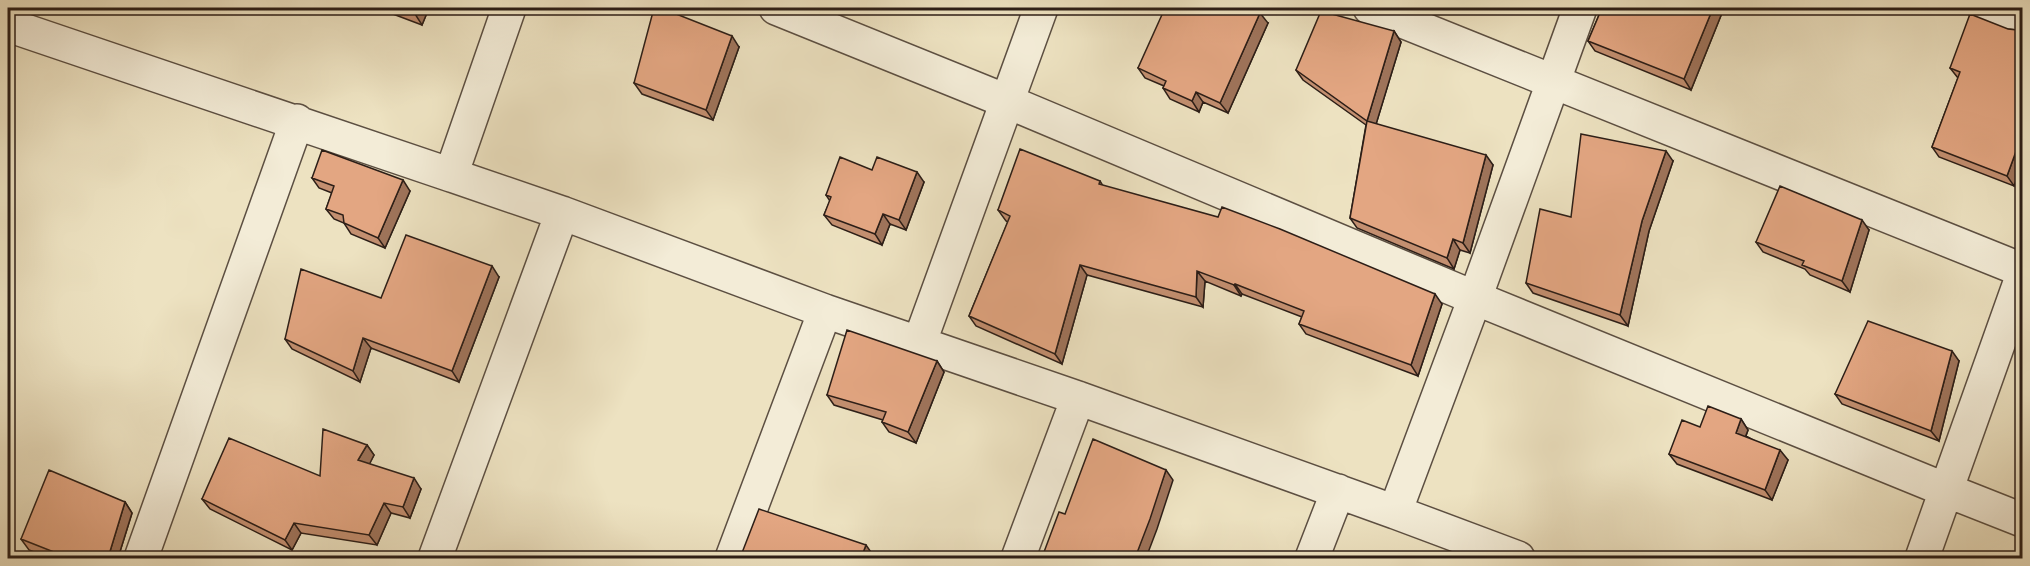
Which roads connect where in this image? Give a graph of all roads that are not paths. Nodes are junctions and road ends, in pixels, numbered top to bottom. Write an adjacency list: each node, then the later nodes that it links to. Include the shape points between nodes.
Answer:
1 (509, 8): 12 (street)
2 (776, 8): 10 (street)
3 (1041, 8): 10 (street)
4 (1370, 8): 9 (street)
5 (1580, 8): 9 (street)
6 (1985, 8): 7 (street)
7 (2022, 22)
8 (8, 25): 11 (street)
9 (1553, 82): 14 (street); 16 (street)
10 (1006, 101): 16 (street); 18 (street)
11 (297, 121): 12 (street); 24 (street)
12 (451, 175): 13 (street)
13 (562, 213): 17 (street); 25 (street)
14 (2022, 270)
15 (2022, 277): 20 (street)
16 (1475, 298): 20 (street); 22 (street)
17 (825, 311): 18 (street); 26 (street)
18 (919, 344): 19 (street)
19 (1078, 398): 21 (street); 27 (street)
20 (1946, 490): 23 (street); 30 (street)
21 (1338, 491): 22 (street); 28 (street)
22 (1395, 512): 29 (street)
23 (2022, 520)
24 (141, 558)
25 (435, 558)
26 (732, 558)
27 (1018, 558)
28 (1312, 558)
29 (1518, 558)
30 (1922, 558)

